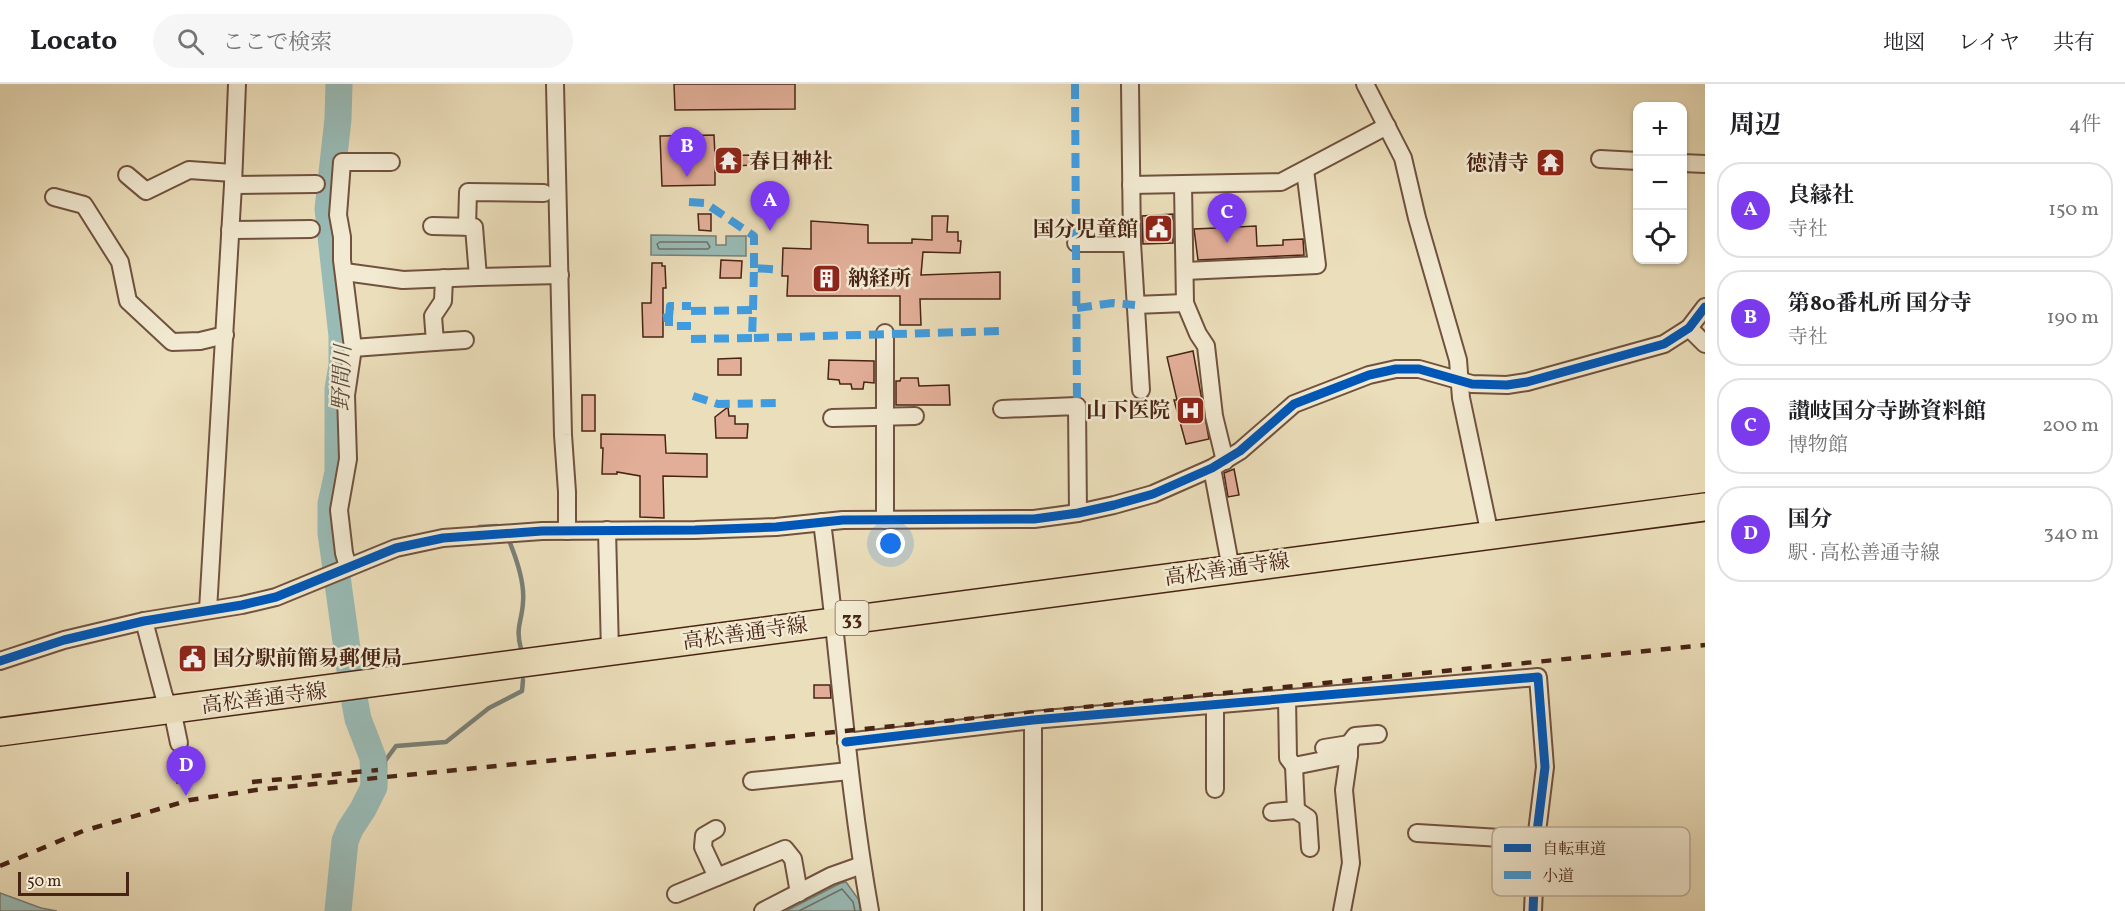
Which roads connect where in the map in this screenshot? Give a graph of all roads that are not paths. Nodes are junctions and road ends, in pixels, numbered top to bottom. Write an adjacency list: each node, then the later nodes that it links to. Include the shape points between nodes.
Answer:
1 (237, 84): 13 (street)
2 (555, 84): 27 (street)
3 (1130, 84): 15 (street)
4 (1365, 84): 5 (street)
5 (1387, 126): 11 (street); 40 (street, via 1403,158 1458,360)
6 (1600, 159): 7 (street)
7 (1633, 161)
8 (391, 162): 26 (street, via 342,162 338,215)
9 (1687, 164): 10 (street)
10 (1705, 164)
11 (1305, 170): 16 (street, via 1281,182); 25 (street, via 1317,265)
12 (127, 175): 13 (street, via 146,191 189,170)
13 (233, 179): 14 (street); 22 (street)
14 (315, 184)
15 (1131, 185): 16 (street); 24 (street)
16 (1183, 185): 25 (street)
17 (544, 193): 20 (street, via 468,192)
18 (54, 197): 35 (street, via 84,205 120,262 128,301 172,342)
19 (432, 226): 20 (street)
20 (467, 227): 28 (street, via 474,227)
21 (311, 229): 22 (street)
22 (230, 230): 35 (street)
23 (1076, 243): 24 (street)
24 (1132, 243): 31 (street)
25 (1185, 271): 30 (street)
26 (345, 272): 29 (street, via 403,280); 39 (street)
27 (560, 276): 28 (street); 52 (street)
28 (478, 277): 29 (street)
29 (444, 278): 37 (street, via 443,301 433,316)
30 (1185, 303): 31 (street); 46 (street, via 1206,345)
31 (1135, 305): 41 (street)
32 (1705, 308): 33 (street)
33 (1689, 328): 38 (street); 40 (street, via 1664,344 1527,382 1472,384)
34 (885, 333): 43 (street)
35 (225, 335): 56 (street)
36 (465, 340): 37 (street)
37 (435, 342): 39 (street)
38 (1705, 344)
39 (353, 348): 55 (street, via 346,395 348,459 339,510 344,553)
40 (1460, 380): 46 (street, via 1419,369 1368,375 1294,404 1240,451); 53 (street)
41 (1141, 390)
42 (1002, 409): 48 (street, via 1077,406)
43 (884, 415): 44 (street); 45 (street); 49 (street)
44 (915, 416)
45 (832, 418)
46 (1218, 464): 48 (street, via 1153,494); 54 (street)
47 (1705, 507): 53 (main road, 高松善通寺線 / 33)
48 (1078, 513): 49 (street, via 1034,519)
49 (885, 520): 50 (street)
50 (822, 522): 51 (street); 58 (street)
51 (607, 530): 52 (street); 59 (street)
52 (567, 531): 55 (street, via 443,538 396,548)
53 (1490, 535): 54 (main road, 高松善通寺線 / 33)
54 (1231, 569): 58 (main road, 高松善通寺線 / 33)
55 (340, 571): 56 (street, via 276,597)
56 (208, 610): 57 (street)
57 (144, 621): 60 (street, via 64,640); 63 (street)
58 (834, 621): 59 (main road, 高松善通寺線 / 33); 67 (street)
59 (610, 652): 63 (main road, 高松善通寺線 / 33)
60 (0, 661)
61 (1287, 698): 62 (street); 71 (street, via 1288,758); 77 (street, via 1538,677 1545,767)
62 (1215, 705): 64 (street); 74 (street)
63 (170, 709): 65 (main road, 高松善通寺線 / 33); 68 (street)
64 (1033, 720): 67 (street); 89 (street)
65 (0, 732)
66 (1378, 734): 70 (street, via 1355,736)
67 (846, 742): 72 (street)
68 (179, 743)
69 (1324, 748): 70 (street)
70 (1349, 749): 71 (street); 90 (street, via 1344,790 1351,863)
71 (1294, 766): 75 (street)
72 (849, 771): 73 (street); 82 (street)
73 (752, 781)
74 (1215, 789)
75 (1296, 810): 76 (street); 81 (street, via 1308,818)
76 (1272, 812)
77 (1538, 827)
78 (716, 829): 83 (street, via 704,836 703,847)
79 (1417, 834): 80 (street)
80 (1492, 838)
81 (1310, 848)
82 (862, 865): 84 (street); 88 (street)
83 (717, 877): 84 (street, via 785,849 793,859); 85 (street)
84 (799, 893): 87 (street)
85 (676, 894)
86 (1534, 896): 91 (street)
87 (763, 911)
88 (870, 911)
89 (1033, 911)
90 (1342, 911)
91 (1533, 911)

